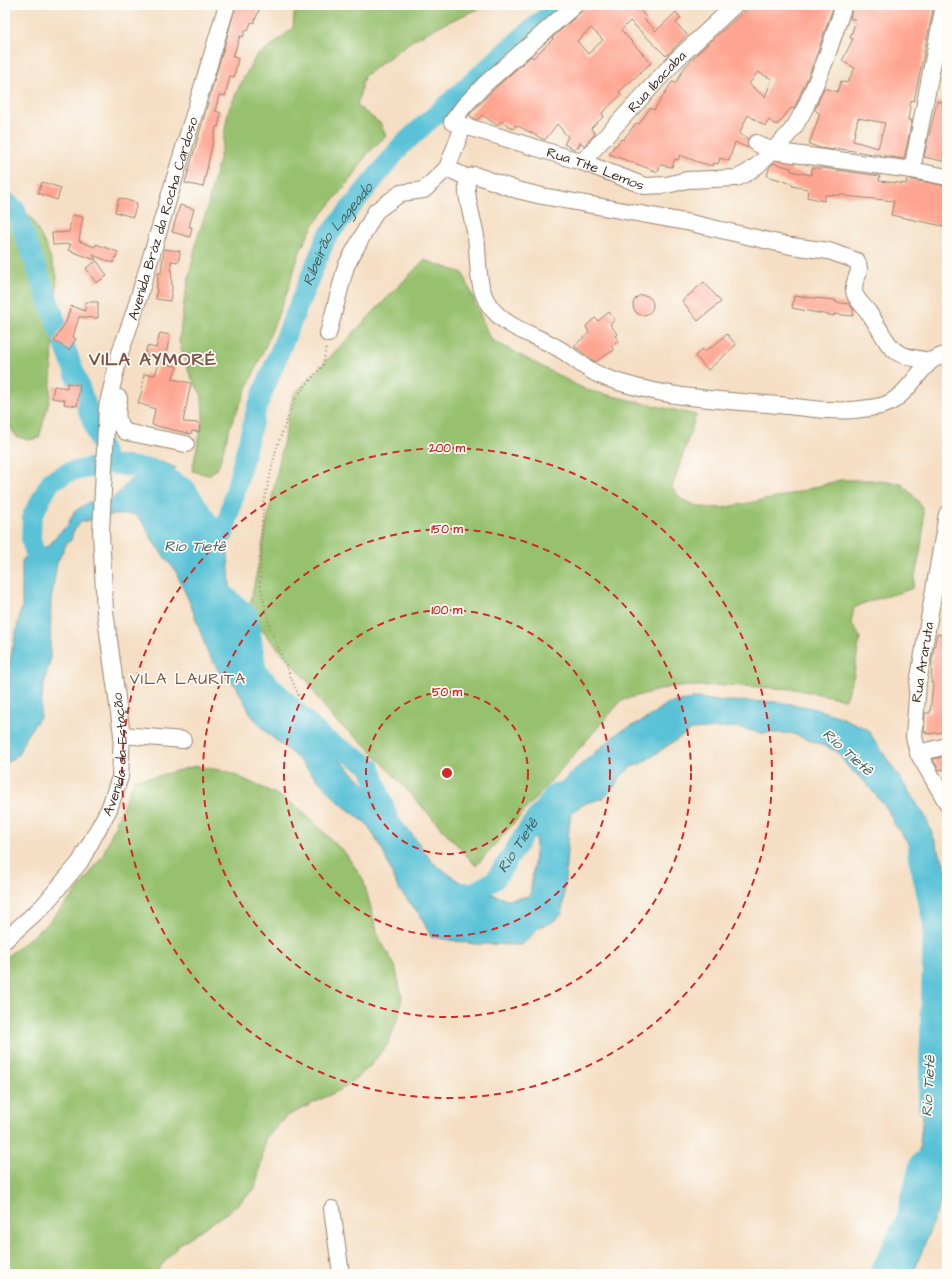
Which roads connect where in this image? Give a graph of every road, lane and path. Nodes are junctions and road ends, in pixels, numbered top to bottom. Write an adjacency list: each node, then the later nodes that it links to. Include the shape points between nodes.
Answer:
1 (227, 5): 14 (street, Avenida Bráz da Rocha Cardoso)
2 (575, 5): 6 (street, via 485,84 456,115)
3 (735, 5): 9 (street, Rua Ibacaba, via 676,60)
4 (844, 5): 8 (street, Rua Tite Lemos, via 824,64 805,108 787,136)
5 (944, 5): 11 (street)
6 (457, 125): 9 (street, Rua Tite Lemos); 10 (street)
7 (756, 143): 8 (street)
8 (772, 151): 9 (street, Rua Tite Lemos, via 747,173 737,178 687,180 655,186 634,183); 11 (street)
9 (582, 162)
10 (447, 168): 13 (street); 15 (street, via 424,190 401,194 376,211 346,266)
11 (912, 170): 12 (street)
12 (947, 177)
13 (468, 178): 17 (street, via 475,175 542,196 691,223 791,246 829,251 857,261 860,266 854,293 889,347 900,354); 17 (street, via 466,189 474,226 479,274 488,304 513,327 557,347 588,370 603,377 646,390 678,395 818,409 860,409 886,405 900,396)
14 (128, 330): 18 (street, via 129,345 116,415 120,427 126,432); 20 (street, Avenida Bráz da Rocha Cardoso, via 112,379 107,407)
15 (328, 334): 21 (path, via 324,365 296,397 277,446 263,505 260,584 270,628)
16 (947, 354): 17 (street)
17 (931, 361)
18 (186, 444)
19 (947, 514): 25 (street, Rua Araruta, via 915,709 914,737)
20 (100, 532): 22 (street, Avenida da Estação, via 105,611)
21 (300, 699)
22 (122, 735): 23 (street); 27 (street, Avenida da Estação, via 120,777 109,809 96,835 64,884)
23 (183, 740)
24 (947, 746): 25 (street)
25 (918, 753): 26 (street, Rua Araruta)
26 (947, 803)
27 (5, 940)
28 (332, 1209): 29 (street)
29 (341, 1274)

